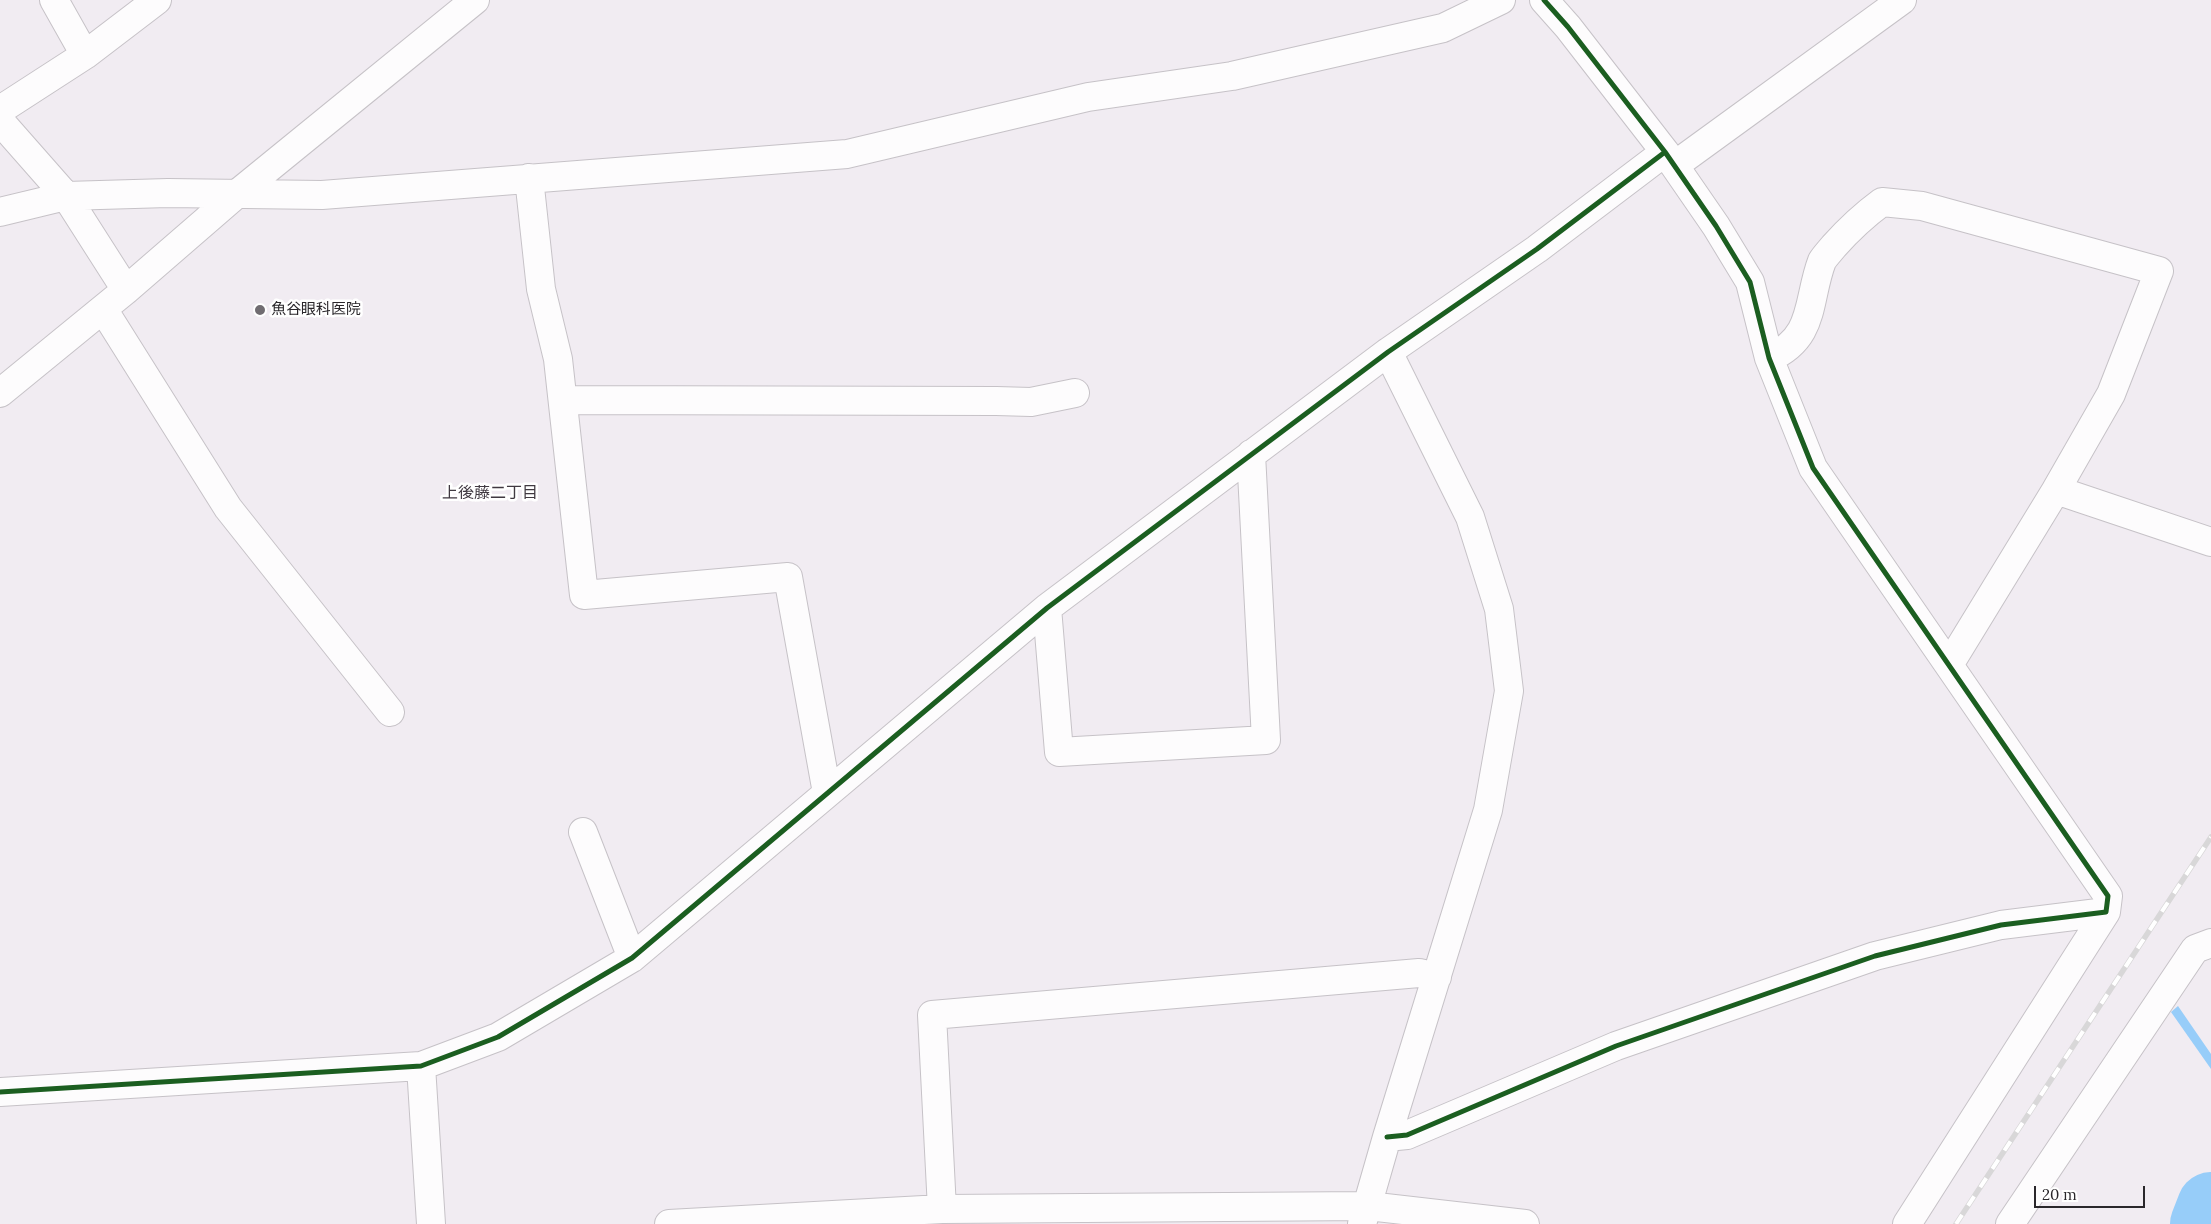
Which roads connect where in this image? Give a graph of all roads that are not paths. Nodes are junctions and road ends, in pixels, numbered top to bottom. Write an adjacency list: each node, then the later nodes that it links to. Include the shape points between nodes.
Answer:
1 (54, 0): 7 (street)
2 (157, 0): 7 (street)
3 (475, 0): 12 (street)
4 (1501, 0): 11 (street, via 1443,28 1232,76 1088,97 847,154)
5 (1544, 0): 10 (street)
6 (1902, 0): 10 (street)
7 (85, 55): 8 (street)
8 (0, 110)
9 (0, 121): 13 (street)
10 (1670, 159): 17 (street); 18 (street, via 1750,282)
11 (529, 178): 12 (street, via 322,195); 21 (street, via 541,289 558,359)
12 (238, 193): 13 (street); 15 (street)
13 (66, 196): 14 (street); 15 (street)
14 (0, 212)
15 (126, 290): 16 (street)
16 (103, 309): 19 (street); 27 (street, via 228,508)
17 (1388, 352): 22 (street); 33 (street, via 1470,517 1499,609 1509,690 1488,810)
18 (1769, 358): 23 (street, via 1795,342 1812,308 1823,260 1854,223 1882,202 1922,206 2159,271 2111,394); 26 (street, via 1813,468)
19 (0, 393)
20 (1075, 393): 21 (street, via 1030,402)
21 (563, 400): 28 (street, via 584,594 788,577)
22 (1251, 454): 25 (street); 25 (street, via 1266,740 1059,752)
23 (2056, 490): 24 (street); 26 (street)
24 (2211, 542)
25 (1047, 608): 28 (street)
26 (1949, 665): 30 (street, via 2108,896)
27 (390, 712)
28 (827, 793): 32 (street)
29 (583, 832): 32 (street)
30 (2106, 912): 36 (street, via 2001,925 1875,956 1616,1046 1406,1135); 42 (street)
31 (2211, 943): 43 (street, via 2195,949)
32 (632, 958): 34 (street, via 498,1037)
33 (1437, 977): 36 (street); 37 (street, via 1419,973 932,1015)
34 (421, 1066): 35 (street); 39 (street)
35 (0, 1092)
36 (1387, 1137): 38 (street)
37 (942, 1209): 38 (street); 40 (street)
38 (1365, 1215): 41 (street)
39 (431, 1224)
40 (669, 1224)
41 (1524, 1224)
42 (1907, 1224)
43 (2010, 1224)

